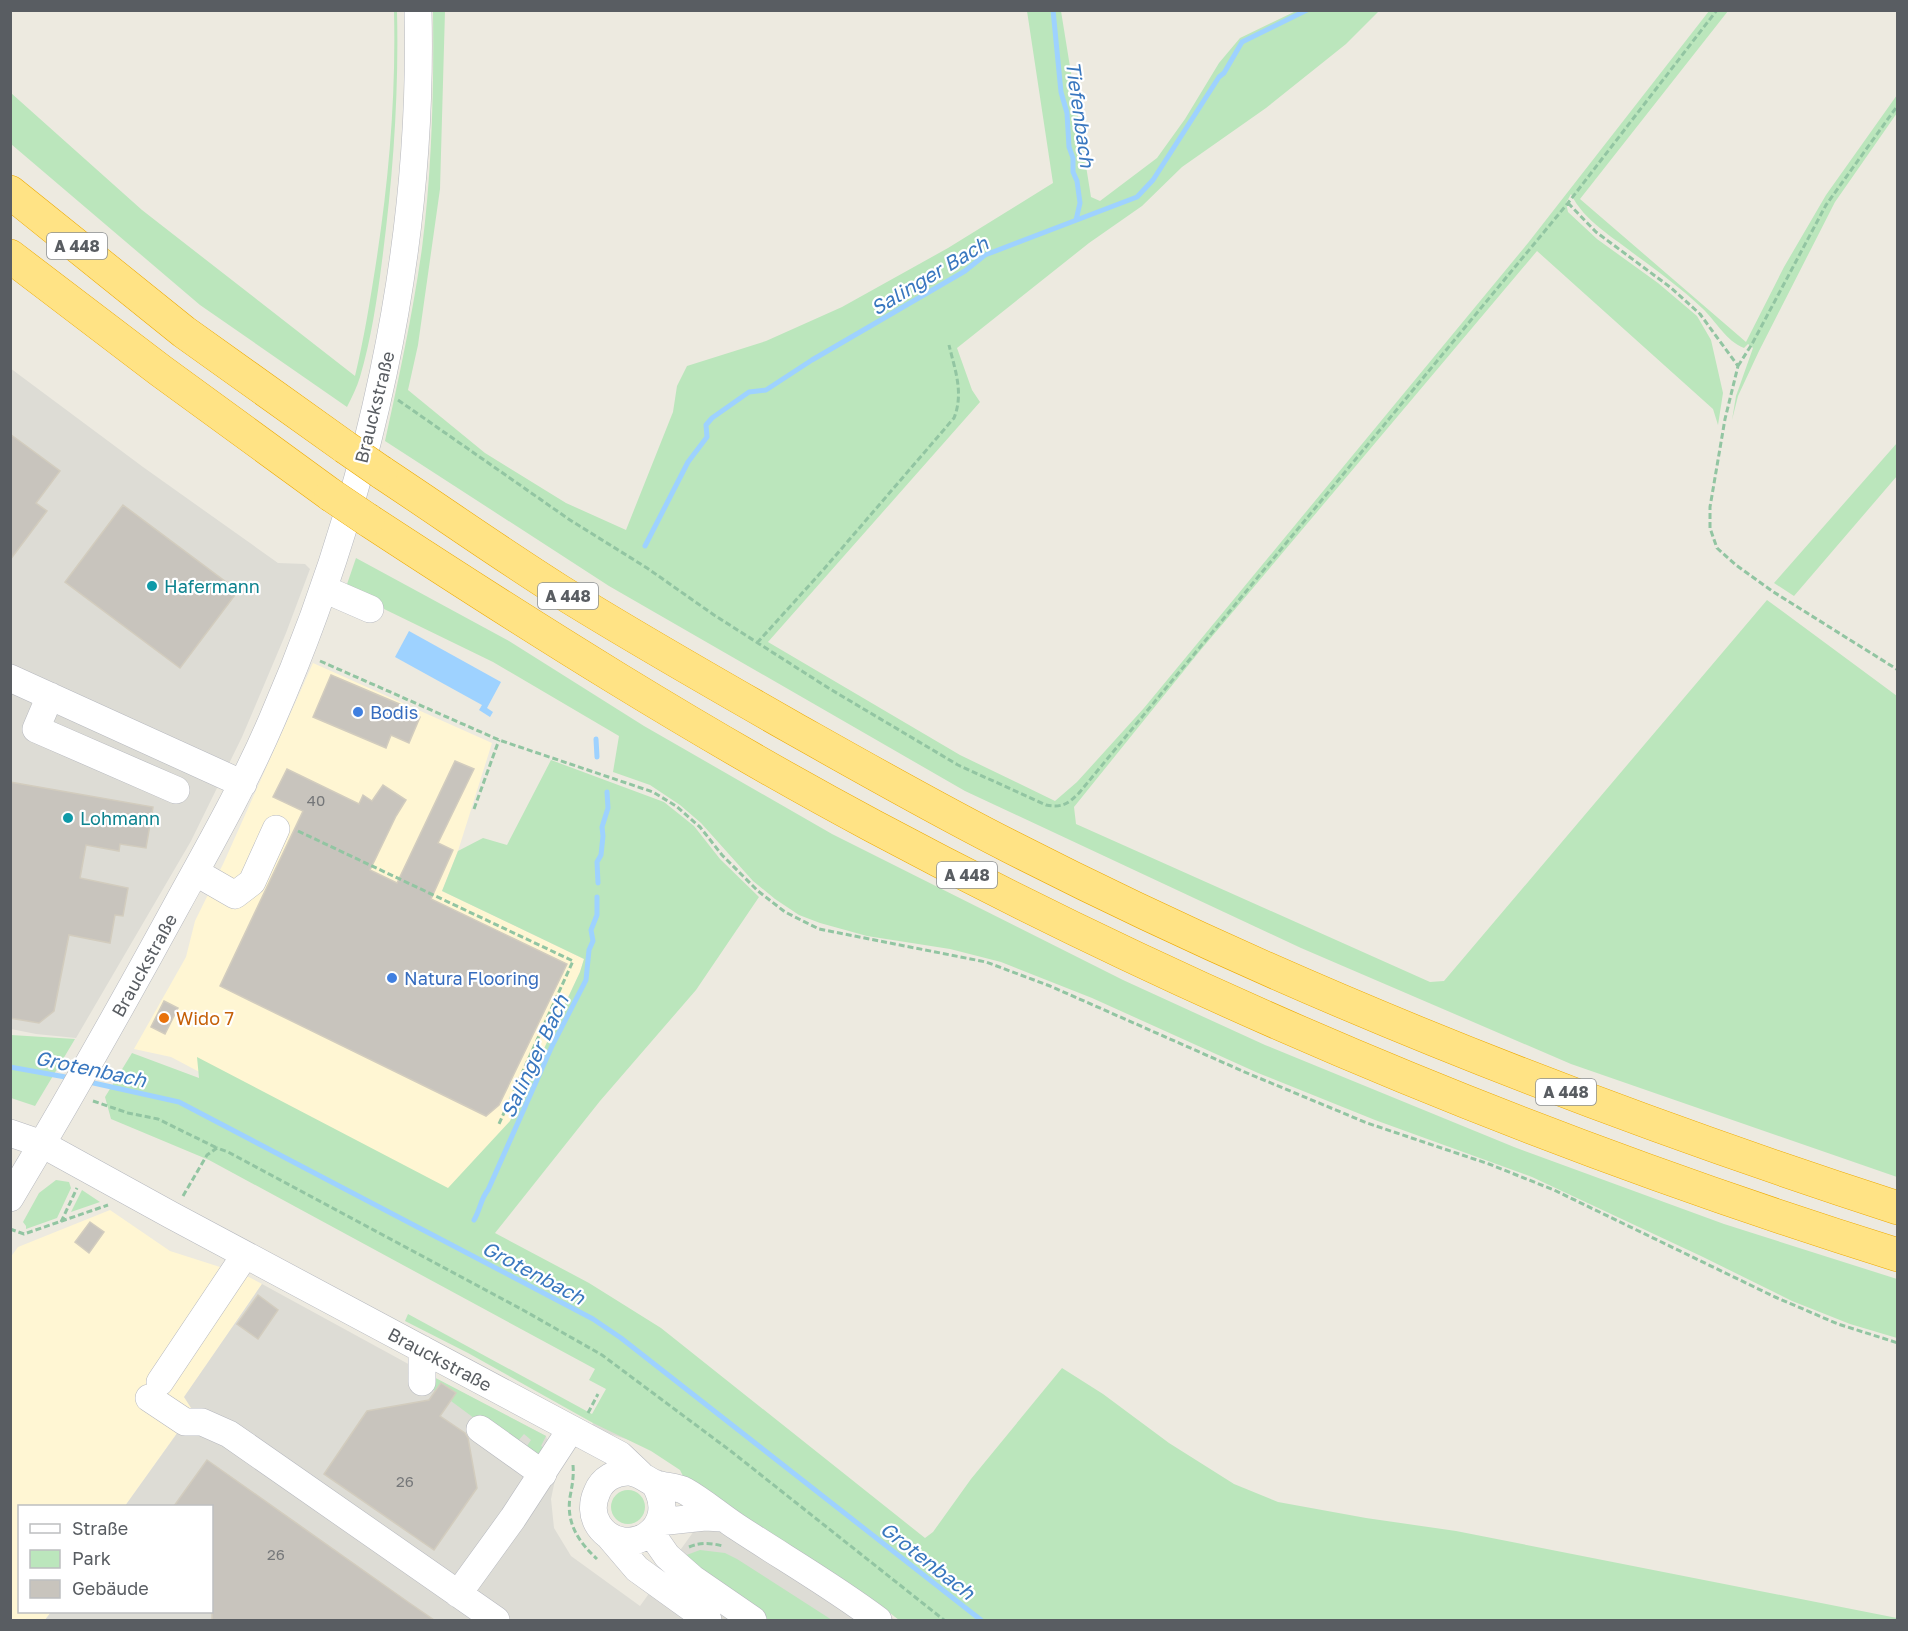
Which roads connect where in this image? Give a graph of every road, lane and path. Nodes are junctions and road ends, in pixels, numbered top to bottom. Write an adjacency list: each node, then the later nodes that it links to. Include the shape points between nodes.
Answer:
1 (418, 10): 11 (street, Brauckstraße, via 412,179)
2 (1717, 10): 5 (path)
3 (1898, 105): 10 (path, via 1826,205)
4 (10, 192): 33 (highway, A 448, bridge, via 184,332 381,472 557,589 967,825 1288,978 1535,1081 1717,1148)
5 (1568, 203): 10 (path, via 1596,232 1700,314); 14 (path, via 1070,803 1046,805 958,765)
6 (10, 256): 8 (highway, A 448)
7 (10, 270): 8 (highway)
8 (49, 287): 38 (highway, A 448, bridge, via 331,495 530,626 741,753 920,851 1114,948 1417,1083 1735,1203)
9 (949, 345): 14 (path, via 959,388 954,417)
10 (1738, 366): 16 (path, via 1710,507 1710,528 1717,548 1772,591)
11 (380, 391): 12 (street, Brauckstraße); 14 (path, via 396,398 570,520)
12 (324, 589): 13 (street); 15 (street, Brauckstraße)
13 (370, 609)
14 (757, 643)
15 (301, 652): 19 (path); 20 (street, Brauckstraße)
16 (1898, 670)
17 (10, 678): 18 (street)
18 (50, 696): 20 (street); 21 (street, via 36,729)
19 (499, 740): 22 (path); 39 (path, via 653,792 700,827 758,891 785,912 819,929 986,962 1050,986 1367,1123 1554,1190 1775,1297 1838,1324)
20 (243, 784): 24 (street, Brauckstraße)
21 (176, 790)
22 (474, 810)
23 (276, 829): 24 (street, via 252,882 235,895); 26 (path, via 290,827 573,962)
24 (195, 872): 25 (street, Brauckstraße)
25 (72, 1091): 28 (street, Brauckstraße); 29 (path, via 106,1106 158,1119)
26 (498, 1126)
27 (10, 1133): 28 (street)
28 (42, 1144): 30 (street, Brauckstraße); 32 (street, Brauckstraße)
29 (218, 1148): 34 (path, via 207,1155); 58 (path, via 401,1243 602,1355)
30 (85, 1168): 31 (street, Brauckstraße); 35 (path)
31 (130, 1193): 34 (street, Brauckstraße); 35 (path)
32 (10, 1198)
33 (1898, 1208)
34 (171, 1215): 37 (street, Brauckstraße)
35 (61, 1222): 36 (path, via 24,1234)
36 (10, 1229)
37 (245, 1255): 40 (street, Brauckstraße); 51 (street, via 154,1390 184,1422 202,1422 229,1434)
38 (1898, 1255)
39 (1898, 1343)
40 (422, 1349): 41 (street); 43 (street, Brauckstraße)
41 (422, 1382)
42 (597, 1394): 43 (path)
43 (580, 1420): 45 (street); 46 (street, Brauckstraße); 47 (street, Brauckstraße)
44 (480, 1429): 45 (street)
45 (543, 1474): 51 (street)
46 (647, 1478): 47 (street, Brauckstraße, via 627,1472 615,1474); 48 (street, Brauckstraße, via 684,1490); 49 (street, via 663,1502)
47 (599, 1486): 50 (street, Brauckstraße, via 593,1512)
48 (723, 1518): 49 (street); 52 (street, Brauckstraße)
49 (655, 1527): 50 (street, via 641,1539 618,1540); 55 (street, via 667,1556)
50 (608, 1535): 54 (street, Brauckstraße, via 637,1569)
51 (458, 1594): 53 (street)
52 (841, 1594): 56 (street); 57 (street, Brauckstraße)
53 (496, 1620)
54 (708, 1620)
55 (753, 1620)
56 (848, 1620)
57 (878, 1620)
58 (944, 1620)

